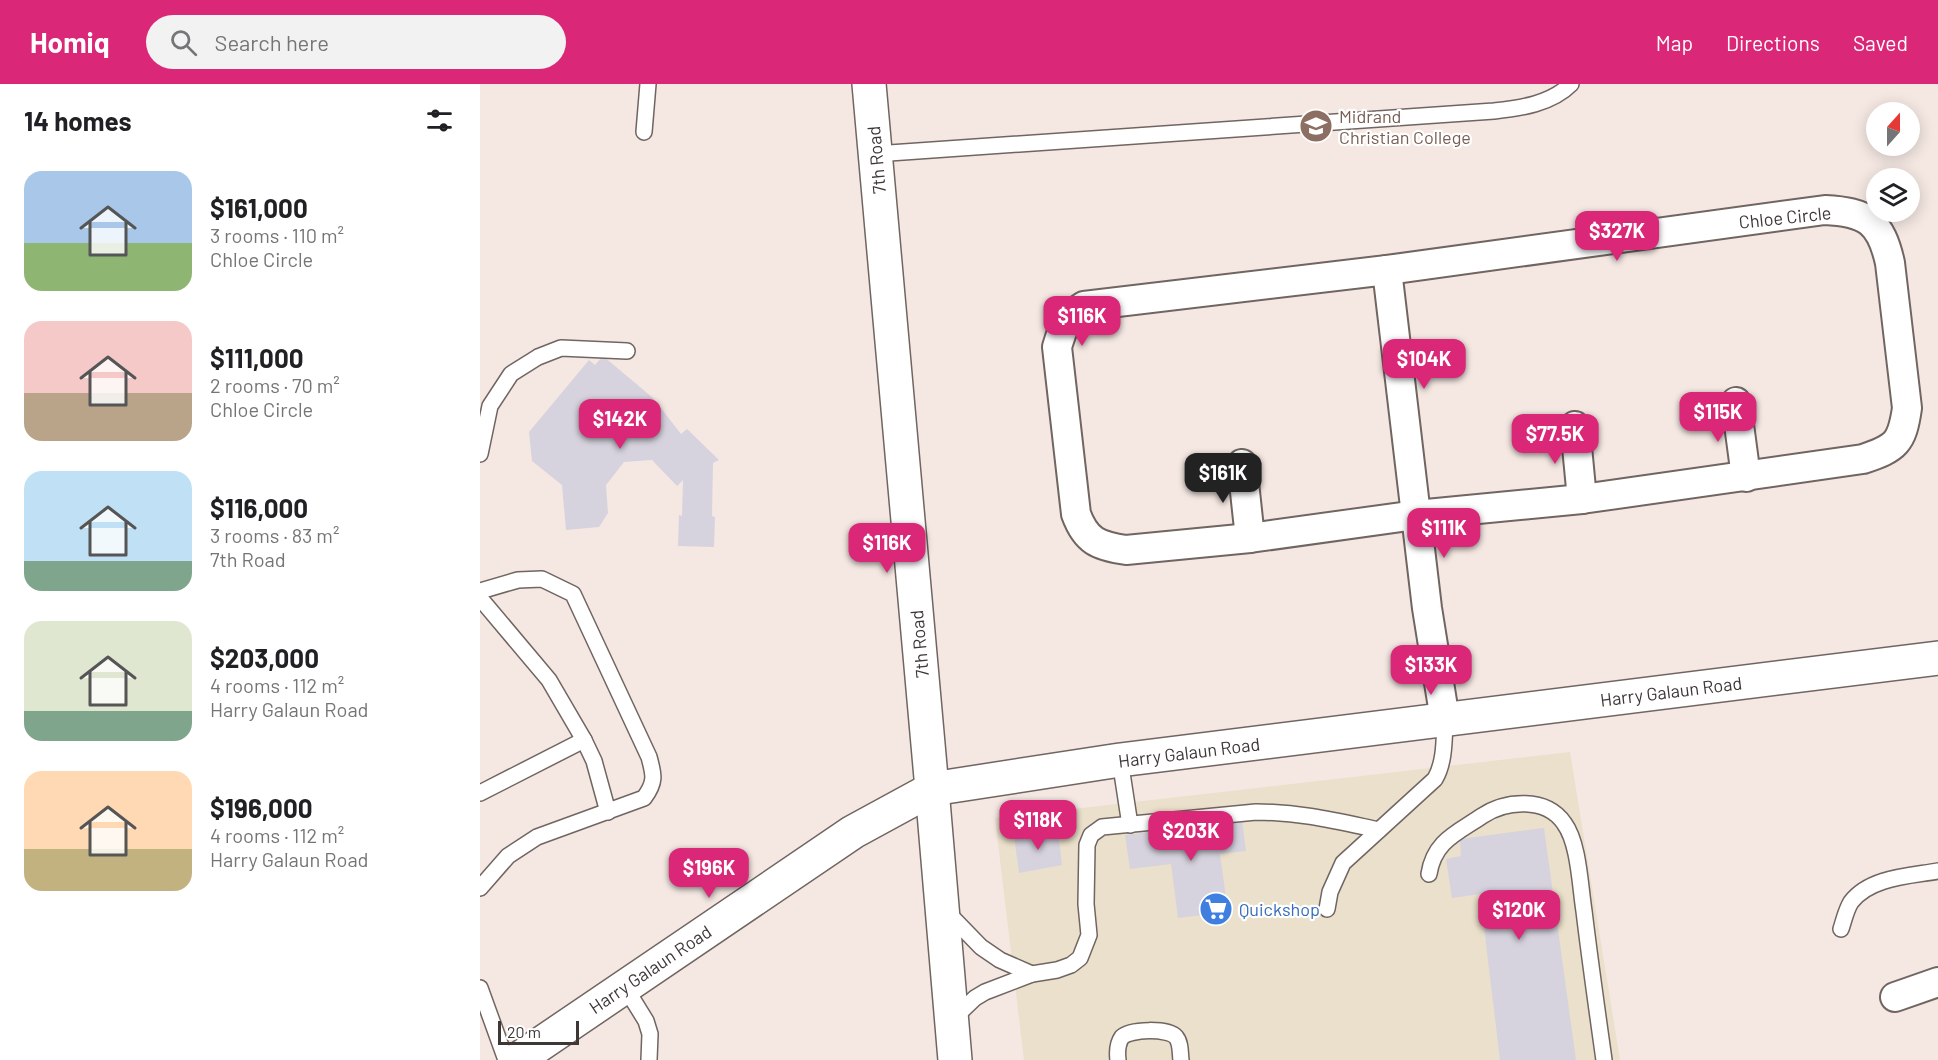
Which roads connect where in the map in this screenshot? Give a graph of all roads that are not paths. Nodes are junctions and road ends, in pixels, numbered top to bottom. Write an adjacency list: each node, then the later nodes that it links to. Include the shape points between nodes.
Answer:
1 (648, 84): 4 (lane)
2 (869, 84): 5 (main road, 7th Road)
3 (1572, 84): 5 (lane, via 1523,108 1494,111)
4 (644, 132)
5 (875, 154): 22 (main road, 7th Road)
6 (1387, 270): 12 (street, Chloe Circle, via 1825,210 1845,211 1864,218 1878,229 1890,263 1907,408 1897,442 1863,459); 14 (street); 15 (street, Chloe Circle, via 1084,306 1072,314 1063,328 1057,347 1081,529 1107,548 1126,550)
7 (627, 351): 10 (lane, via 561,348 511,374 490,406)
8 (1736, 402): 12 (street)
9 (1575, 426): 13 (street)
10 (480, 454)
11 (1242, 464): 15 (street)
12 (1746, 477): 13 (street, Chloe Circle)
13 (1582, 499): 14 (street, Chloe Circle)
14 (1416, 515): 15 (street, Chloe Circle); 19 (street)
15 (1250, 538)
16 (480, 591): 24 (lane, via 518,580 542,579 573,594 654,774 652,787 644,798)
17 (480, 598): 20 (lane, via 549,680)
18 (1938, 658): 19 (main road, Harry Galaun Road)
19 (1445, 720): 21 (main road, Harry Galaun Road); 26 (lane, via 1442,758 1435,779)
20 (584, 740): 23 (lane); 24 (lane)
21 (1120, 760): 22 (main road, Harry Galaun Road); 25 (lane)
22 (932, 789): 30 (main road, 7th Road); 35 (main road, Harry Galaun Road, via 853,832)
23 (480, 793)
24 (608, 812): 29 (lane, via 530,841 508,856)
25 (1130, 825): 26 (lane, via 1279,812); 33 (lane, via 1102,827 1086,845 1089,935 1080,958 1057,970)
26 (1379, 830): 31 (lane, via 1343,863)
27 (1938, 871): 32 (lane, via 1881,882 1857,895)
28 (1429, 874): 45 (lane, via 1441,844 1487,812 1512,804 1529,804 1556,813 1566,825 1577,861)
29 (480, 888)
30 (942, 906): 33 (lane, via 981,947); 38 (main road, 7th Road)
31 (1327, 909)
32 (1841, 928)
33 (1032, 975): 38 (lane, via 985,992)
34 (1938, 982): 37 (street)
35 (625, 987): 40 (main road, Harry Galaun Road); 41 (lane, via 646,1021)
36 (480, 988): 39 (lane)
37 (1894, 997)
38 (952, 1021): 42 (main road, 7th Road)
39 (506, 1060)
40 (517, 1060)
41 (649, 1060)
42 (954, 1060)
43 (1118, 1060): 44 (lane, via 1117,1051 1124,1035 1163,1031 1179,1041)
44 (1181, 1060)
45 (1604, 1060)

